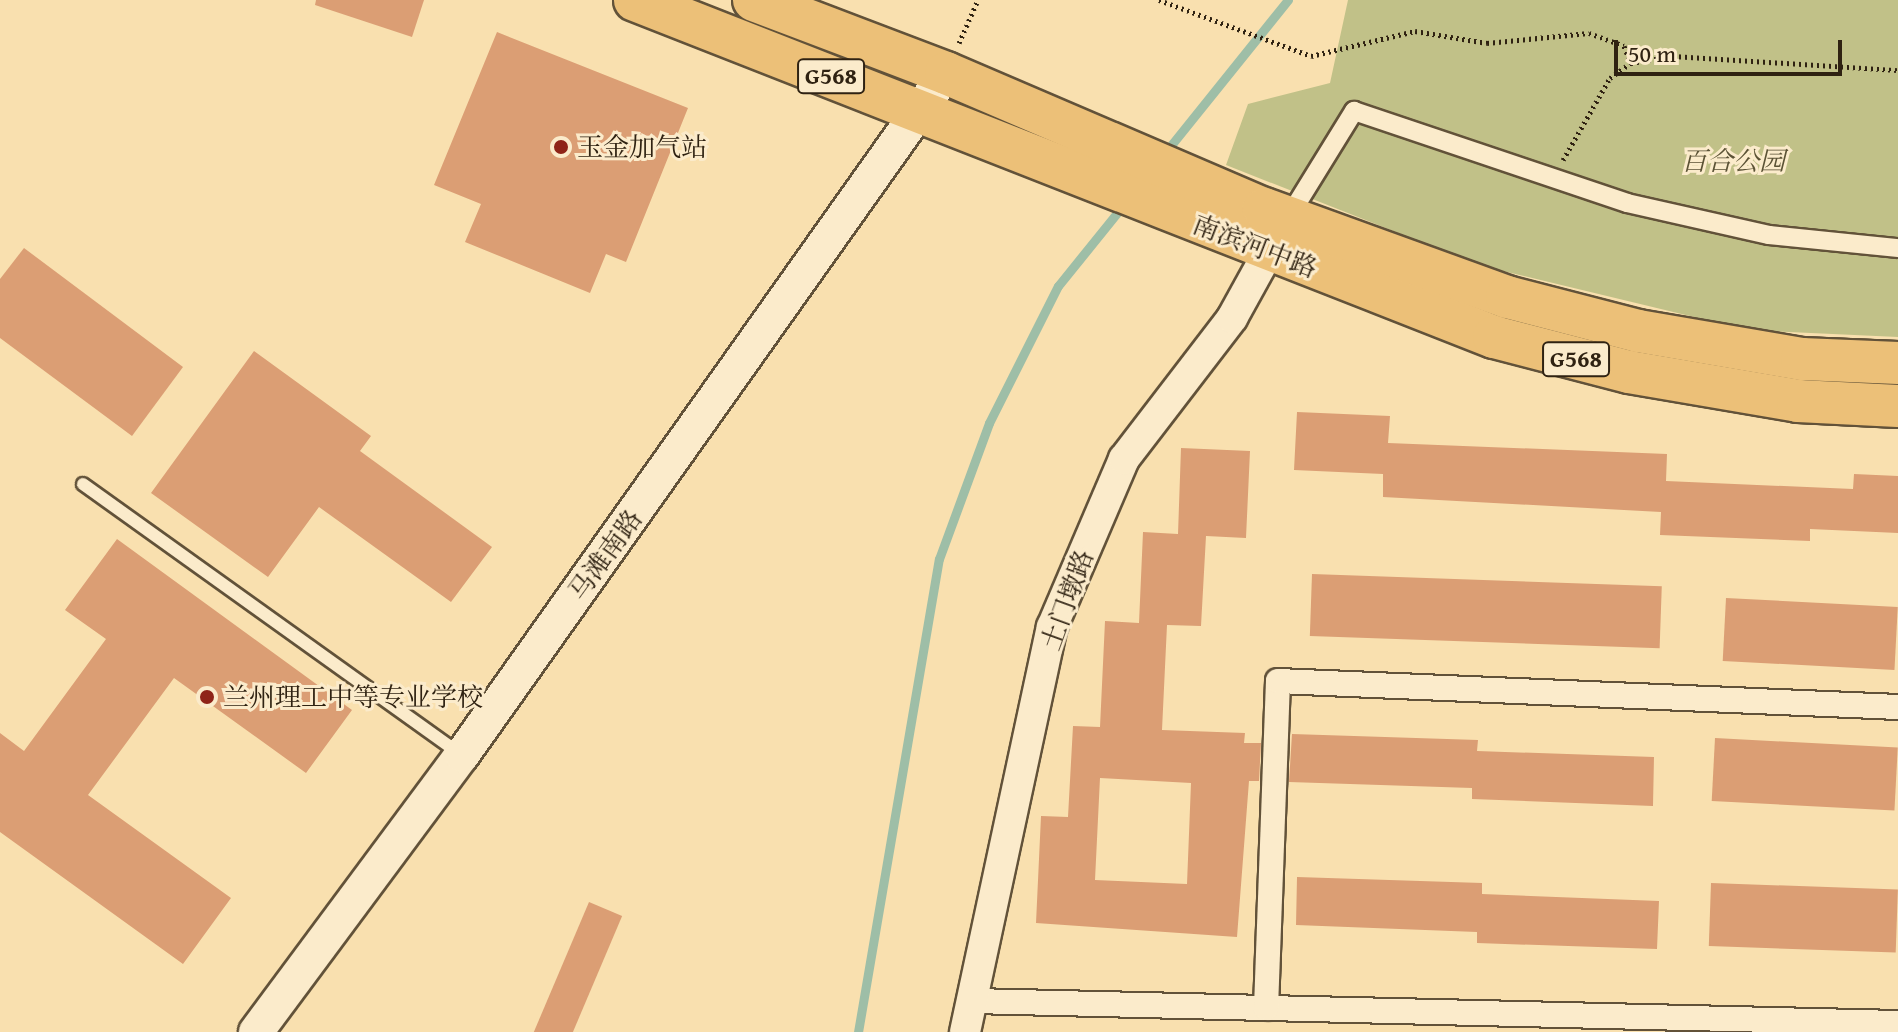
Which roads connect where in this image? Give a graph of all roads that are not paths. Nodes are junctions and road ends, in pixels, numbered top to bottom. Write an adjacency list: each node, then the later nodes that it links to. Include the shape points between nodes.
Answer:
1 (635, 0): 4 (highway, 南滨河中路 / G568)
2 (754, 0): 3 (highway, 南滨河中路 / G568)
3 (946, 73): 4 (main road, 马滩南路); 5 (highway, 南滨河中路 / G568, via 1040,117 1206,181)
4 (919, 115): 5 (highway, 南滨河中路 / G568, via 1191,221); 11 (main road, 马滩南路)
5 (1278, 234): 6 (street, via 1354,111 1627,203 1769,235); 7 (highway, 南滨河中路 / G568, via 1638,331 1802,359); 8 (highway, 南滨河中路 / G568, via 1494,337 1629,372 1798,401); 12 (street, 土门墩路, via 1232,318 1124,459 1052,627)
6 (1898, 248)
7 (1898, 363)
8 (1898, 406)
9 (83, 484): 11 (lane)
10 (1898, 707): 13 (street, via 1278,681)
11 (462, 755): 15 (main road, 马滩南路)
12 (972, 1001): 13 (street); 16 (street, 土门墩路)
13 (1266, 1008): 14 (street)
14 (1898, 1023)
15 (256, 1032)
16 (965, 1032)

